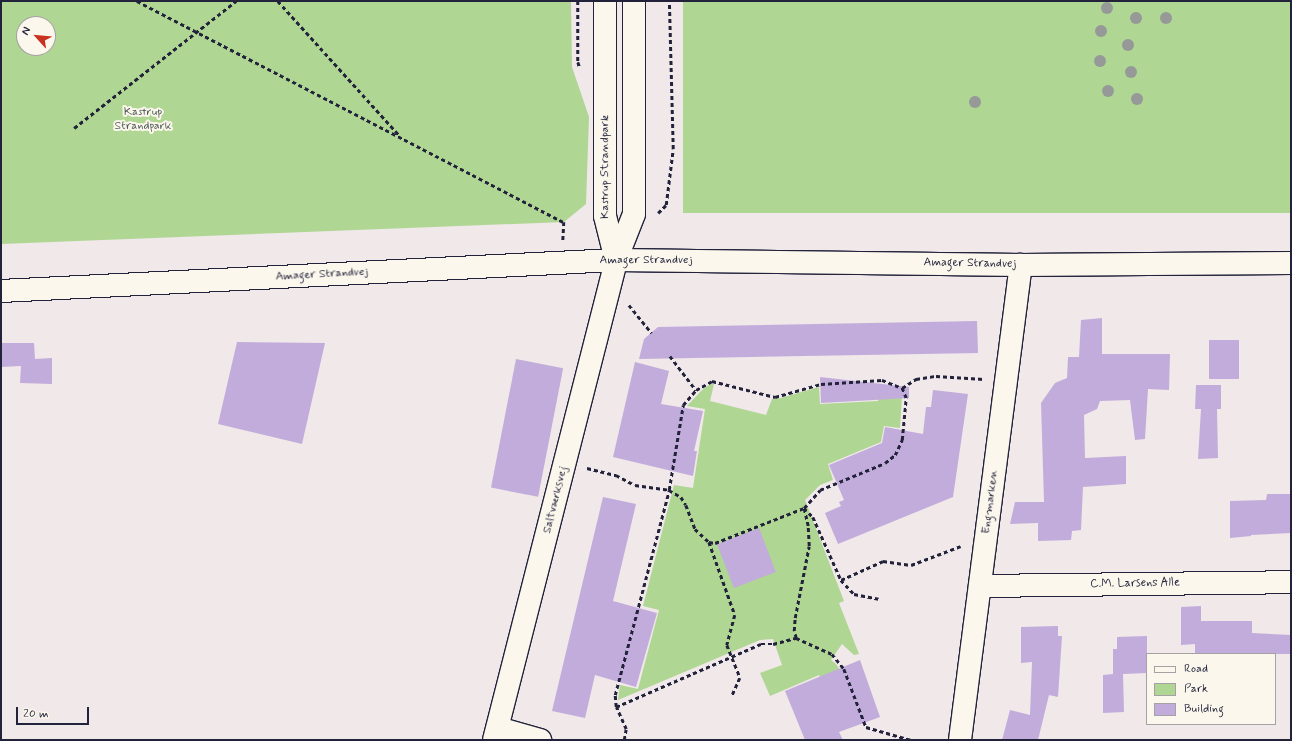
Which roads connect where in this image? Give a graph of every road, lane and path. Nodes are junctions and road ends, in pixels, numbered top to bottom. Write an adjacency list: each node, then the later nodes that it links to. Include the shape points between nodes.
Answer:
1 (137, 1): 7 (path)
2 (236, 1): 7 (path)
3 (278, 1): 9 (path)
4 (605, 1): 11 (street, Kastrup Strandpark, via 605,216)
5 (634, 1): 11 (street, via 634,214)
6 (670, 1): 10 (path, via 673,150 666,205)
7 (197, 32): 8 (path); 9 (path)
8 (74, 128)
9 (401, 137): 12 (path, via 564,222)
10 (656, 216)
11 (616, 260): 12 (street, Amager Strandvej); 14 (street, Amager Strandvej); 15 (street, Saltværksvej)
12 (562, 263): 16 (street, Amager Strandvej)
13 (1291, 263): 14 (street, Amager Strandvej)
14 (1021, 265): 19 (street, Engmarken)
15 (611, 282): 17 (path); 22 (street, Saltværksvej)
16 (1, 291)
17 (652, 333)
18 (670, 356): 21 (path)
19 (1006, 380): 20 (path, via 936,376 916,379); 26 (street, Engmarken)
20 (902, 388): 21 (path, via 882,380 821,384 775,397 712,382); 24 (path, via 906,398 902,440 895,455 885,463 820,490)
21 (696, 390): 23 (path, via 683,405)
22 (565, 463): 23 (path, via 616,475 635,485); 35 (street, Saltværksvej)
23 (668, 490): 25 (path, via 680,497 686,505 695,529); 34 (path, via 615,695)
24 (804, 508): 25 (path, via 715,543); 27 (path, via 813,517); 31 (path, via 809,546 795,618)
25 (709, 542): 32 (path, via 735,616 728,645)
26 (985, 543): 27 (path, via 966,544 911,565 883,561); 29 (street, Engmarken)
27 (841, 580): 30 (path, via 854,594)
28 (1291, 582): 29 (street, C.M. Larsens Alle)
29 (980, 586): 39 (street, Engmarken)
30 (879, 599)
31 (796, 638): 32 (path, via 773,644 761,644); 38 (path, via 832,654 844,669 866,727)
32 (732, 656): 33 (path, via 740,678); 34 (path)
33 (732, 696)
34 (616, 707): 37 (path, via 626,729)
35 (496, 734): 36 (street)
36 (540, 740)
37 (624, 740)
38 (910, 740)
39 (960, 740)

